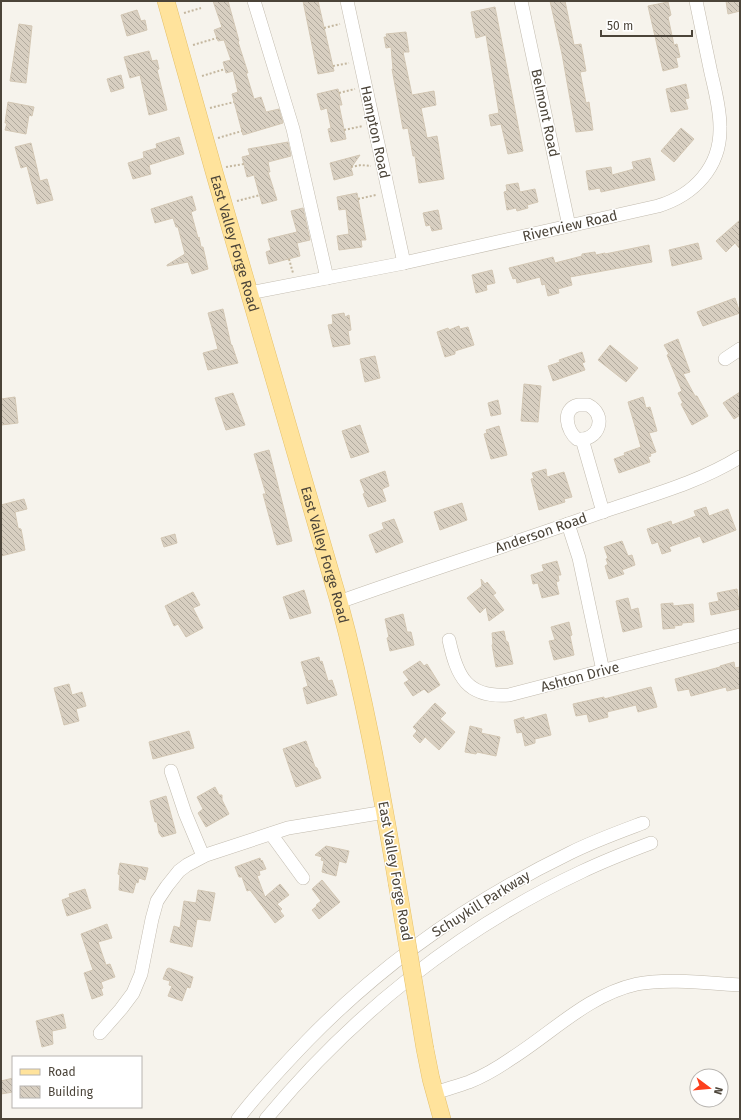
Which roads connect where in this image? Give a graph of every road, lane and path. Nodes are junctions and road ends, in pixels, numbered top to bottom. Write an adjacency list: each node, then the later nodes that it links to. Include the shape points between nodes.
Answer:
1 (254, 1): 31 (street, via 293,129)
2 (347, 1): 7 (street, Hampton Road)
3 (521, 1): 29 (street, Belmont Road)
4 (696, 1): 29 (street, Riverview Road, via 720,117 720,138 712,165 693,188 676,199 658,206)
5 (201, 8): 6 (path)
6 (169, 9): 10 (main road, East Valley Forge Road)
7 (351, 22): 8 (path); 11 (street, Hampton Road)
8 (324, 28)
9 (217, 38): 10 (path)
10 (180, 48): 14 (main road, East Valley Forge Road)
11 (360, 61): 12 (path); 15 (street, Hampton Road)
12 (333, 66)
13 (225, 69): 14 (path)
14 (189, 80): 18 (main road, East Valley Forge Road)
15 (366, 88): 16 (path); 19 (street, Hampton Road)
16 (339, 93)
17 (234, 102): 18 (path)
18 (198, 112): 22 (main road, East Valley Forge Road)
19 (374, 124): 20 (path); 24 (street, Hampton Road)
20 (344, 130)
21 (242, 132): 22 (path)
22 (205, 141): 28 (main road, East Valley Forge Road)
23 (351, 167): 24 (path, via 361,165)
24 (384, 168): 25 (street, Hampton Road)
25 (389, 194): 27 (path); 30 (street, Hampton Road)
26 (260, 196): 28 (path)
27 (358, 199)
28 (224, 205): 32 (main road, East Valley Forge Road)
29 (569, 226): 30 (street, Riverview Road)
30 (404, 263): 31 (street, Riverview Road)
31 (327, 278): 32 (street, Riverview Road)
32 (250, 293): 39 (main road, East Valley Forge Road)
33 (740, 348): 34 (street)
34 (725, 359)
35 (582, 440): 37 (street)
36 (740, 456): 37 (street, Anderson Road, via 694,479)
37 (603, 512): 38 (street, Anderson Road)
38 (568, 524): 39 (street, Anderson Road); 42 (street, via 579,558)
39 (339, 602): 44 (main road, East Valley Forge Road, via 367,715)
40 (740, 635): 42 (street, Ashton Drive)
41 (449, 640): 42 (street, Ashton Drive, via 454,661 468,684 480,692 494,696 509,695)
42 (603, 671)
43 (171, 771): 48 (street)
44 (385, 812): 46 (street, via 288,828); 52 (main road, East Valley Forge Road, bridge)
45 (643, 823): 53 (street, Schuykill Parkway, via 571,852 537,870 476,904 414,947 322,1026 266,1085)
46 (271, 834): 48 (street); 49 (street)
47 (651, 844): 54 (street, Schuykill Parkway, via 581,872 547,889 458,942 395,989 364,1016 309,1070)
48 (203, 856): 51 (street, via 179,871 160,897 133,993)
49 (303, 878)
50 (740, 984): 52 (street, via 637,984 609,994 577,1011 502,1065 470,1081)
51 (100, 1033)
52 (434, 1093): 55 (main road, East Valley Forge Road)
53 (238, 1119)
54 (266, 1119)
55 (442, 1119)

